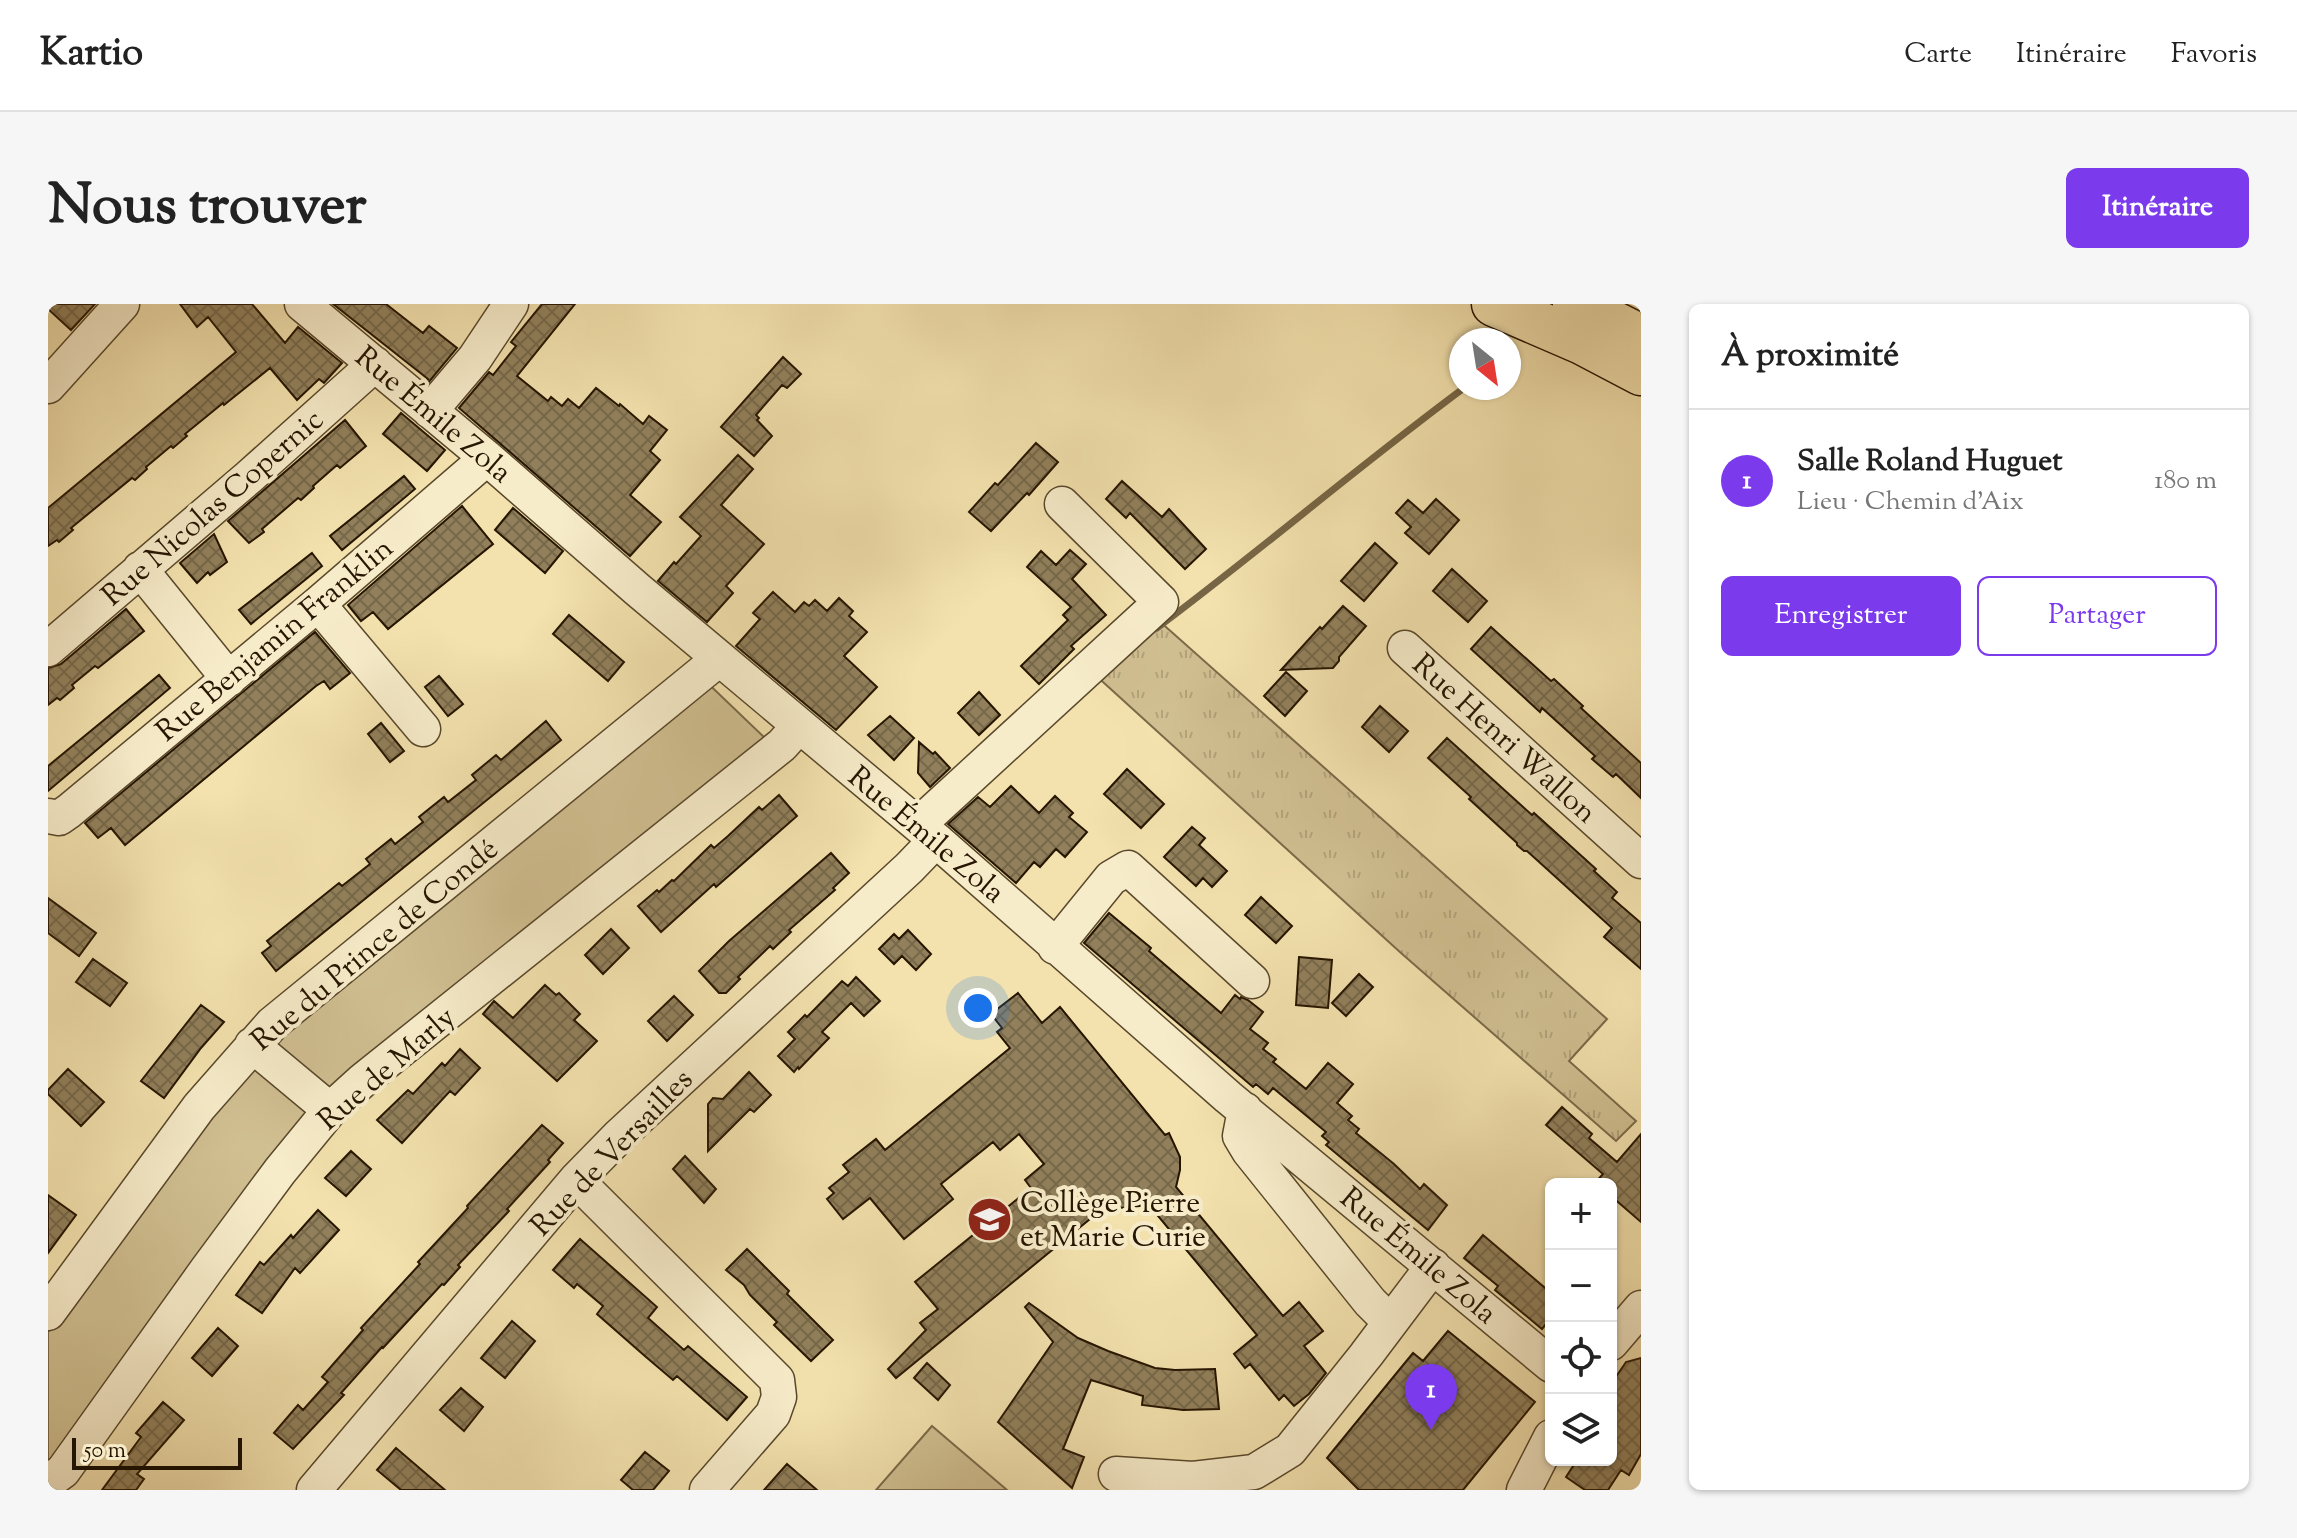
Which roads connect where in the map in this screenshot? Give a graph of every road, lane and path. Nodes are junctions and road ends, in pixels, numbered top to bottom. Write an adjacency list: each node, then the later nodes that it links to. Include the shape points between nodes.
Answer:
1 (122, 304): 9 (street)
2 (302, 304): 7 (street, Rue Émile Zola)
3 (511, 304): 10 (street)
4 (1494, 304): 8 (highway)
5 (1575, 304): 6 (highway)
6 (1641, 337)
7 (375, 364): 10 (street, Rue Émile Zola); 13 (street, Rue Nicolas Copernic)
8 (1641, 373)
9 (48, 386)
10 (430, 411): 11 (street, Rue Émile Zola)
11 (487, 458): 14 (street, Rue Benjamin Franklin); 17 (street, Rue Émile Zola)
12 (1062, 504): 22 (street, Rue de Versailles, via 1161,602)
13 (140, 569): 16 (street, Rue Nicolas Copernic); 18 (street)
14 (318, 604): 18 (street, Rue Benjamin Franklin); 20 (street)
15 (1405, 648): 23 (street, Rue Henri Wallon)
16 (48, 649)
17 (719, 659): 19 (street, Rue Émile Zola); 26 (street, Rue du Prince de Condé, via 297,1002)
18 (229, 679): 21 (street, Rue Benjamin Franklin)
19 (799, 726): 22 (street, Rue Émile Zola); 27 (street, Rue de Marly)
20 (423, 729)
21 (54, 817)
22 (927, 833): 24 (street, Rue Émile Zola); 29 (street, Rue de Versailles, via 909,868)
23 (1641, 861)
24 (1055, 947): 25 (street, via 1111,878 1128,868); 28 (street, Rue Émile Zola)
25 (1252, 981)
26 (252, 1045): 27 (street); 32 (street, Rue du Prince de Condé, via 199,1107)
27 (330, 1110): 38 (street, Rue de Marly, via 63,1471)
28 (1245, 1110): 30 (street, Rue Émile Zola); 33 (street, via 1240,1136 1249,1151)
29 (576, 1180): 39 (street, Rue de Versailles); 40 (street, via 777,1380 773,1414)
30 (1433, 1266): 33 (street); 35 (street, Rue Émile Zola)
31 (1641, 1308): 34 (street)
32 (48, 1313)
33 (1390, 1322): 37 (street, via 1290,1450 1254,1472 1193,1479)
34 (1617, 1336)
35 (1545, 1360)
36 (1545, 1449): 41 (street)
37 (1116, 1474)
38 (48, 1482)
39 (322, 1487)
40 (707, 1490)
41 (1524, 1490)

